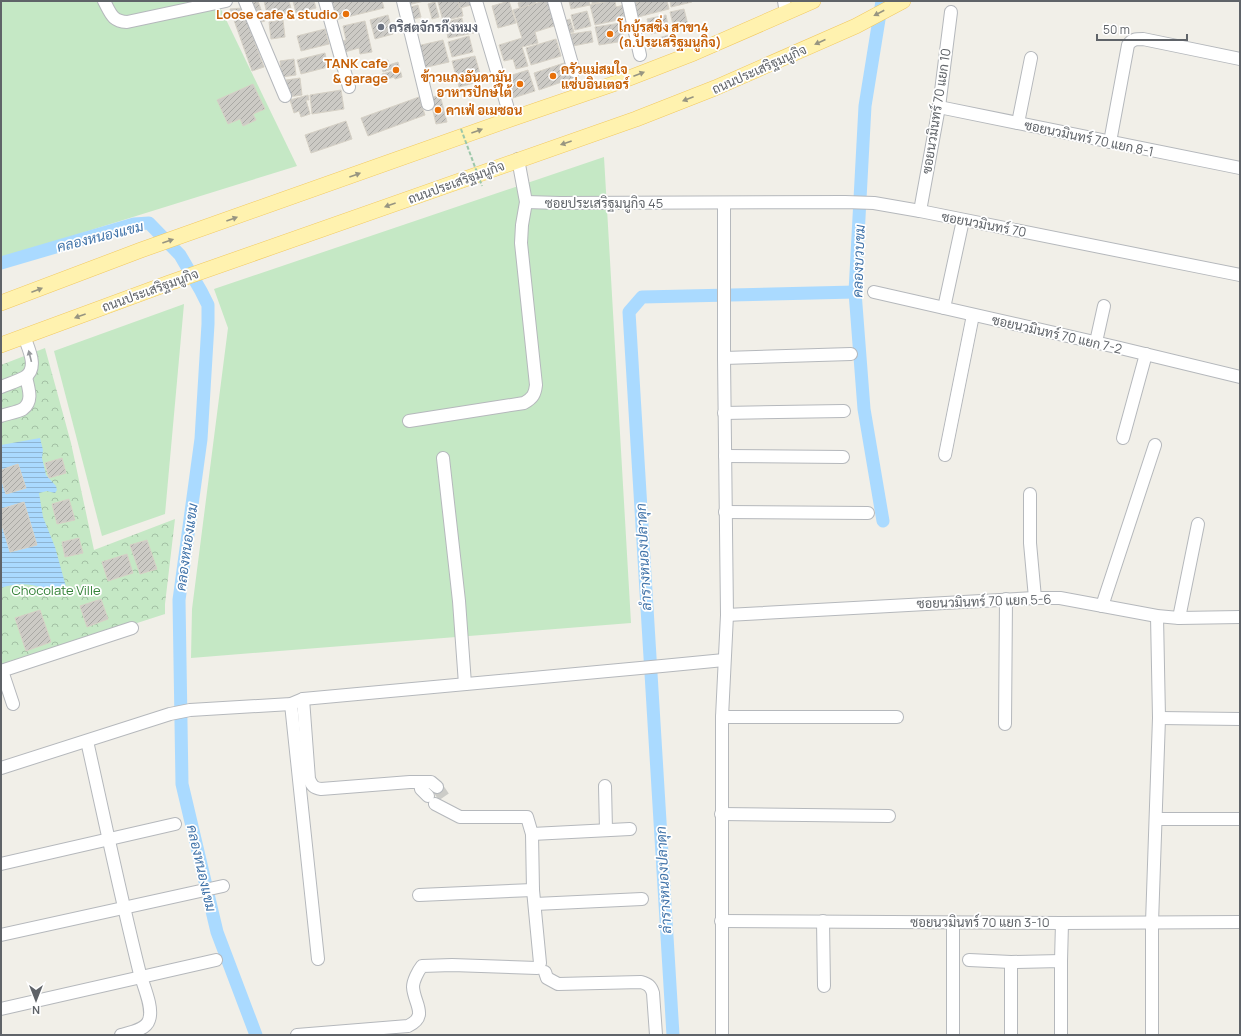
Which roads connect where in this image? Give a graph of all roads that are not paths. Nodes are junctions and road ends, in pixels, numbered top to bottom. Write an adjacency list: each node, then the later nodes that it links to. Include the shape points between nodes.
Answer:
1 (104, 1): 2 (street, via 113,17 127,22)
2 (226, 1)
3 (245, 1): 18 (street)
4 (325, 1): 17 (street)
5 (403, 1): 19 (street)
6 (476, 1): 21 (street)
7 (554, 1): 16 (street)
8 (628, 1): 13 (street)
9 (813, 1): 11 (main road)
10 (903, 1): 24 (main road, ถนนประเสริฐมนูกิจ, one-way to 24, via 856,26 716,88 636,119)
11 (785, 7): 21 (main road, one-way to 11, via 694,53)
12 (951, 12): 20 (street, ซอยนวมินทร์ 70 แยก 10)
13 (640, 54)
14 (1031, 58): 22 (street)
15 (1240, 59): 23 (street, via 1143,39 1131,41 1128,45)
16 (574, 71)
17 (349, 87)
18 (285, 96)
19 (428, 104)
20 (938, 107): 22 (street, ซอยนวมินทร์ 70 แยก 8-1); 28 (street, ซอยนวมินทร์ 70 แยก 10)
21 (511, 119): 32 (main road, one-way to 21, via 142,250)
22 (1018, 123): 23 (street, ซอยนวมินทร์ 70 แยก 8-1)
23 (1110, 142): 25 (street, ซอยนวมินทร์ 70 แยก 8-1)
24 (518, 159): 26 (street, ซอยประเสริฐมนูกิจ 45); 36 (main road, ถนนประเสริฐมนูกิจ, one-way to 36)
25 (1240, 168)
26 (526, 202): 27 (street, ซอยประเสริฐมนูกิจ 45); 48 (street, via 521,243 536,385 532,399 524,404)
27 (724, 203): 28 (street, ซอยนวมินทร์ 70, via 874,203); 41 (street)
28 (920, 211): 29 (street, ซอยนวมินทร์ 70)
29 (963, 220): 30 (street, ซอยนวมินทร์ 70); 34 (street)
30 (1240, 275)
31 (874, 292): 34 (street, ซอยนวมินทร์ 70 แยก 7-2)
32 (1, 303)
33 (1104, 306): 37 (street)
34 (944, 308): 35 (street, ซอยนวมินทร์ 70 แยก 7-2)
35 (973, 315): 37 (street, ซอยนวมินทร์ 70 แยก 7-2); 51 (street)
36 (24, 336): 38 (main road, ถนนประเสริฐมนูกิจ); 42 (street, one-way to 36, via 32,368 32,359)
37 (1096, 342): 40 (street, ซอยนวมินทร์ 70 แยก 7-2)
38 (1, 345)
39 (851, 354): 41 (street)
40 (1146, 354): 43 (street, ซอยนวมินทร์ 70 แยก 7-2); 49 (street)
41 (724, 358): 46 (street)
42 (26, 377): 44 (street); 47 (street, via 29,401 23,409)
43 (1240, 377)
44 (1, 387)
45 (844, 411): 46 (street)
46 (724, 413): 52 (street)
47 (1, 416)
48 (409, 421)
49 (1123, 438)
50 (1155, 445): 61 (street)
51 (945, 455)
52 (725, 456): 53 (street); 56 (street)
53 (843, 457)
54 (443, 458): 69 (street)
55 (1030, 494): 59 (street, via 1030,543)
56 (725, 512): 57 (street); 62 (street)
57 (868, 513)
58 (1198, 524): 65 (street)
59 (1035, 598): 60 (street, ซอยนวมินทร์ 70 แยก 5-6); 61 (street, ซอยนวมินทร์ 70 แยก 5-6, via 1060,598)
60 (1006, 599): 62 (street, ซอยนวมินทร์ 70 แยก 5-6); 77 (street)
61 (1102, 606): 63 (street, ซอยนวมินทร์ 70 แยก 5-6)
62 (727, 614): 67 (street)
63 (1157, 616): 65 (street, ซอยนวมินทร์ 70 แยก 5-6); 75 (street)
64 (1240, 617): 65 (street, ซอยนวมินทร์ 70 แยก 5-6)
65 (1179, 618)
66 (132, 628): 68 (street)
67 (724, 660): 69 (street); 73 (street)
68 (1, 671): 71 (street)
69 (465, 684): 70 (street)
70 (303, 699): 72 (street); 88 (street, via 309,779 315,788 420,783 421,788 436,796 448,810 460,817 527,817)
71 (13, 704)
72 (291, 704): 78 (street, via 190,710); 104 (street)
73 (722, 717): 74 (street); 81 (street)
74 (897, 717)
75 (1159, 718): 76 (street); 83 (street)
76 (1240, 720)
77 (1005, 724)
78 (86, 741): 79 (street); 89 (street)
79 (1, 768)
80 (605, 786): 87 (street)
81 (721, 814): 82 (street); 97 (street)
82 (889, 816)
83 (1156, 819): 84 (street); 102 (street)
84 (1240, 819)
85 (175, 824): 89 (street)
86 (630, 829): 87 (street)
87 (606, 830): 88 (street)
88 (532, 834): 92 (street)
89 (110, 840): 90 (street); 96 (street)
90 (1, 864)
91 (218, 887): 96 (street)
92 (533, 890): 93 (street); 95 (street)
93 (419, 895)
94 (642, 899): 95 (street)
95 (535, 904): 109 (street)
96 (123, 908): 103 (street); 110 (street)
97 (721, 921): 98 (street, ซอยนวมินทร์ 70 แยก 3-10); 118 (street)
98 (823, 921): 99 (street, ซอยนวมินทร์ 70 แยก 3-10); 111 (street)
99 (953, 922): 101 (street, ซอยนวมินทร์ 70 แยก 3-10); 119 (street)
100 (1240, 922): 102 (street, ซอยนวมินทร์ 70 แยก 3-10)
101 (1062, 923): 102 (street, ซอยนวมินทร์ 70 แยก 3-10); 107 (street)
102 (1152, 923): 122 (street)
103 (1, 935)
104 (318, 959)
105 (216, 960): 110 (street)
106 (969, 960): 108 (street)
107 (1061, 961): 108 (street); 121 (street)
108 (1011, 962): 120 (street)
109 (541, 968): 113 (street, via 422,966 418,970 413,986 419,1016 415,1022); 117 (street, via 547,978 558,984 647,984 653,993)
110 (141, 978): 112 (street); 115 (street, via 151,1009 150,1020 144,1028)
111 (824, 986)
112 (1, 1009)
113 (393, 1031): 114 (street)
114 (319, 1034): 116 (street)
115 (121, 1035)
116 (297, 1035)
117 (656, 1035)
118 (722, 1035)
119 (953, 1035)
120 (1011, 1035)
121 (1061, 1035)
122 (1152, 1035)

